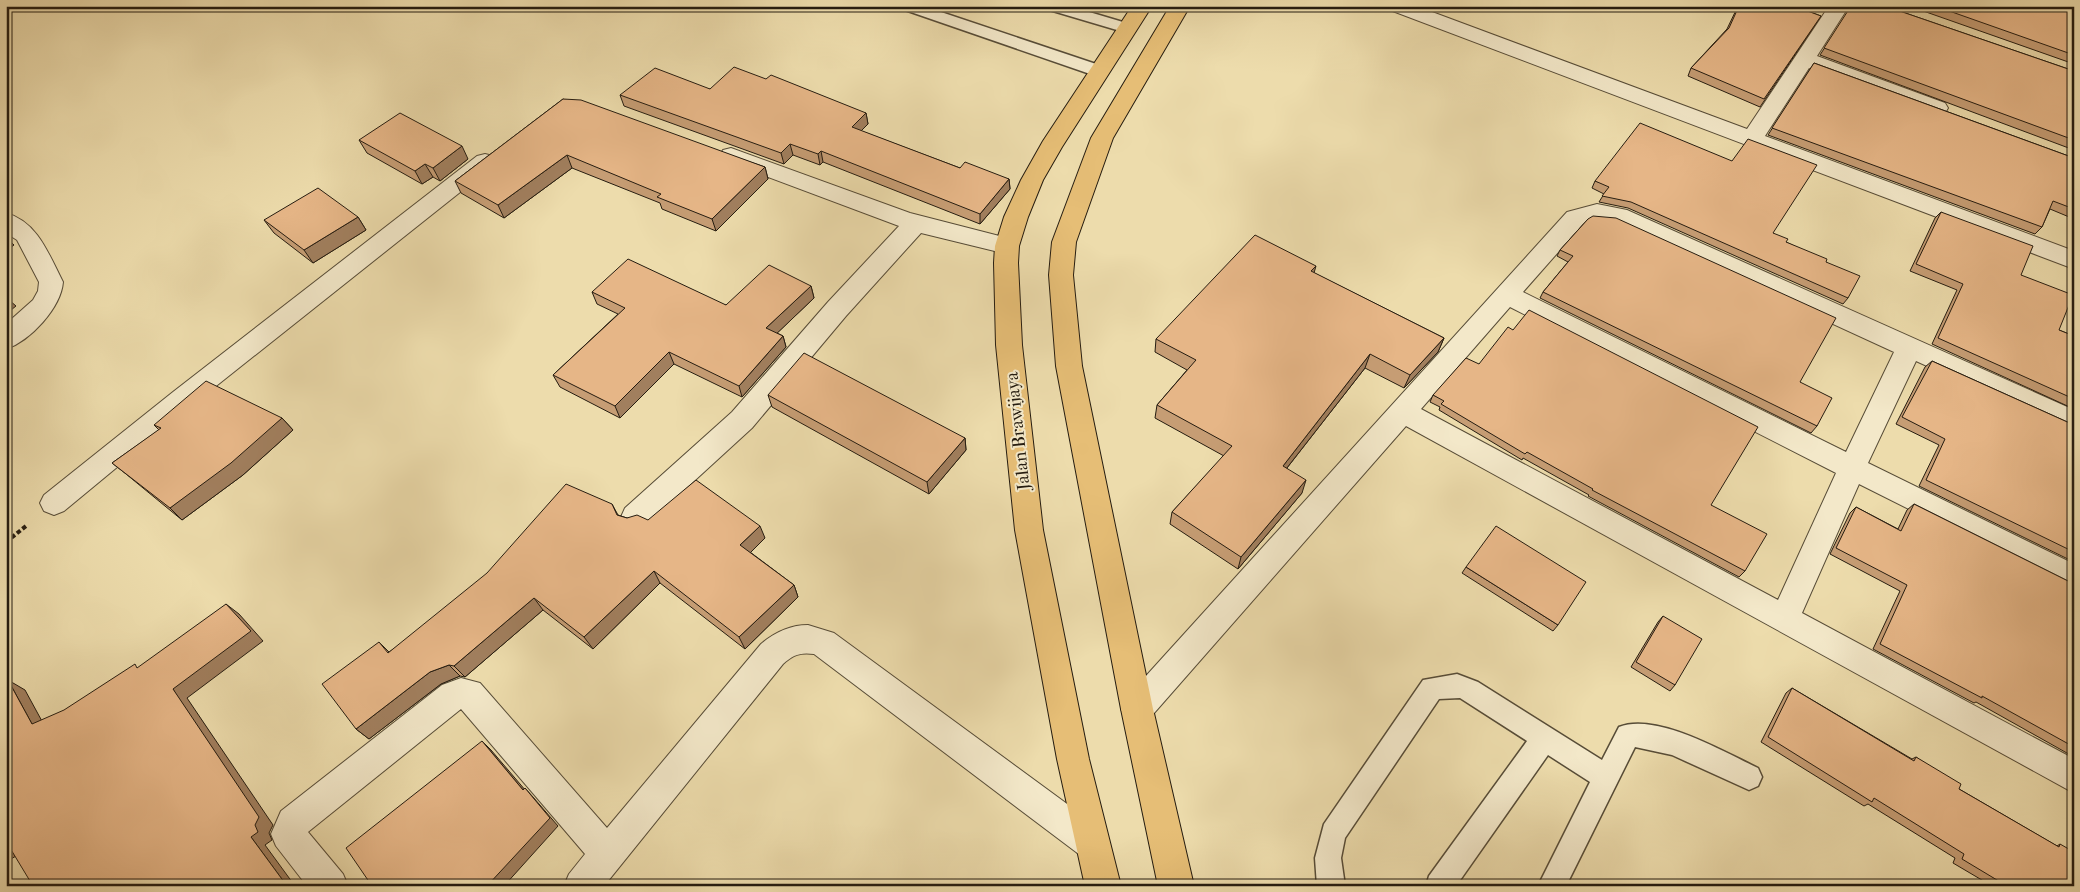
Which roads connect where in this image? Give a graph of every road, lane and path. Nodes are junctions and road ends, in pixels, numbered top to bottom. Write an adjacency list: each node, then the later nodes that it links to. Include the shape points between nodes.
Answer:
1 (907, 6): 8 (lane)
2 (1051, 6): 6 (lane)
3 (1180, 6): 27 (highway, via 1102,138 1064,242 1061,275 1069,366)
4 (1397, 6): 10 (street)
5 (1828, 13): 7 (street)
6 (1135, 17): 8 (highway, Jalan Brawijaya)
7 (1805, 58): 9 (street); 10 (street)
8 (1100, 72): 15 (highway, Jalan Brawijaya, via 1032,180)
9 (1953, 114)
10 (1752, 139): 16 (street)
11 (504, 146): 23 (street)
12 (710, 148): 14 (street)
13 (6, 221): 18 (street, via 26,235 52,289 39,310)
14 (916, 223): 15 (street); 24 (street, via 742,420)
15 (1007, 246): 32 (highway, Jalan Brawijaya, via 1009,345 1029,530)
16 (2074, 260)
17 (1507, 295): 19 (street, via 1575,218 1584,213 1599,212 1619,216); 20 (street); 22 (street)
18 (6, 340)
19 (1909, 348): 21 (street); 22 (street)
20 (1403, 412): 26 (street); 27 (street)
21 (2074, 422)
22 (1852, 468): 25 (street); 26 (street)
23 (54, 503)
24 (635, 517)
25 (2074, 579)
26 (1784, 620): 31 (street)
27 (1137, 709): 37 (highway)
28 (1545, 738): 29 (lane); 38 (lane, via 1470,690 1457,685 1432,688 1333,832 1328,858); 39 (lane)
29 (1605, 777): 30 (lane, via 1628,735 1638,734 1658,738); 40 (lane)
30 (1749, 777)
31 (2074, 777)
32 (1092, 842): 33 (street, via 822,643 809,638 790,641 772,654); 36 (highway, Jalan Brawijaya)
33 (607, 854): 34 (street, via 469,694 461,693 445,702 290,826 288,834); 35 (street)
34 (331, 886)
35 (581, 886)
36 (1102, 886)
37 (1176, 886)
38 (1331, 886)
39 (1440, 886)
40 (1550, 886)

